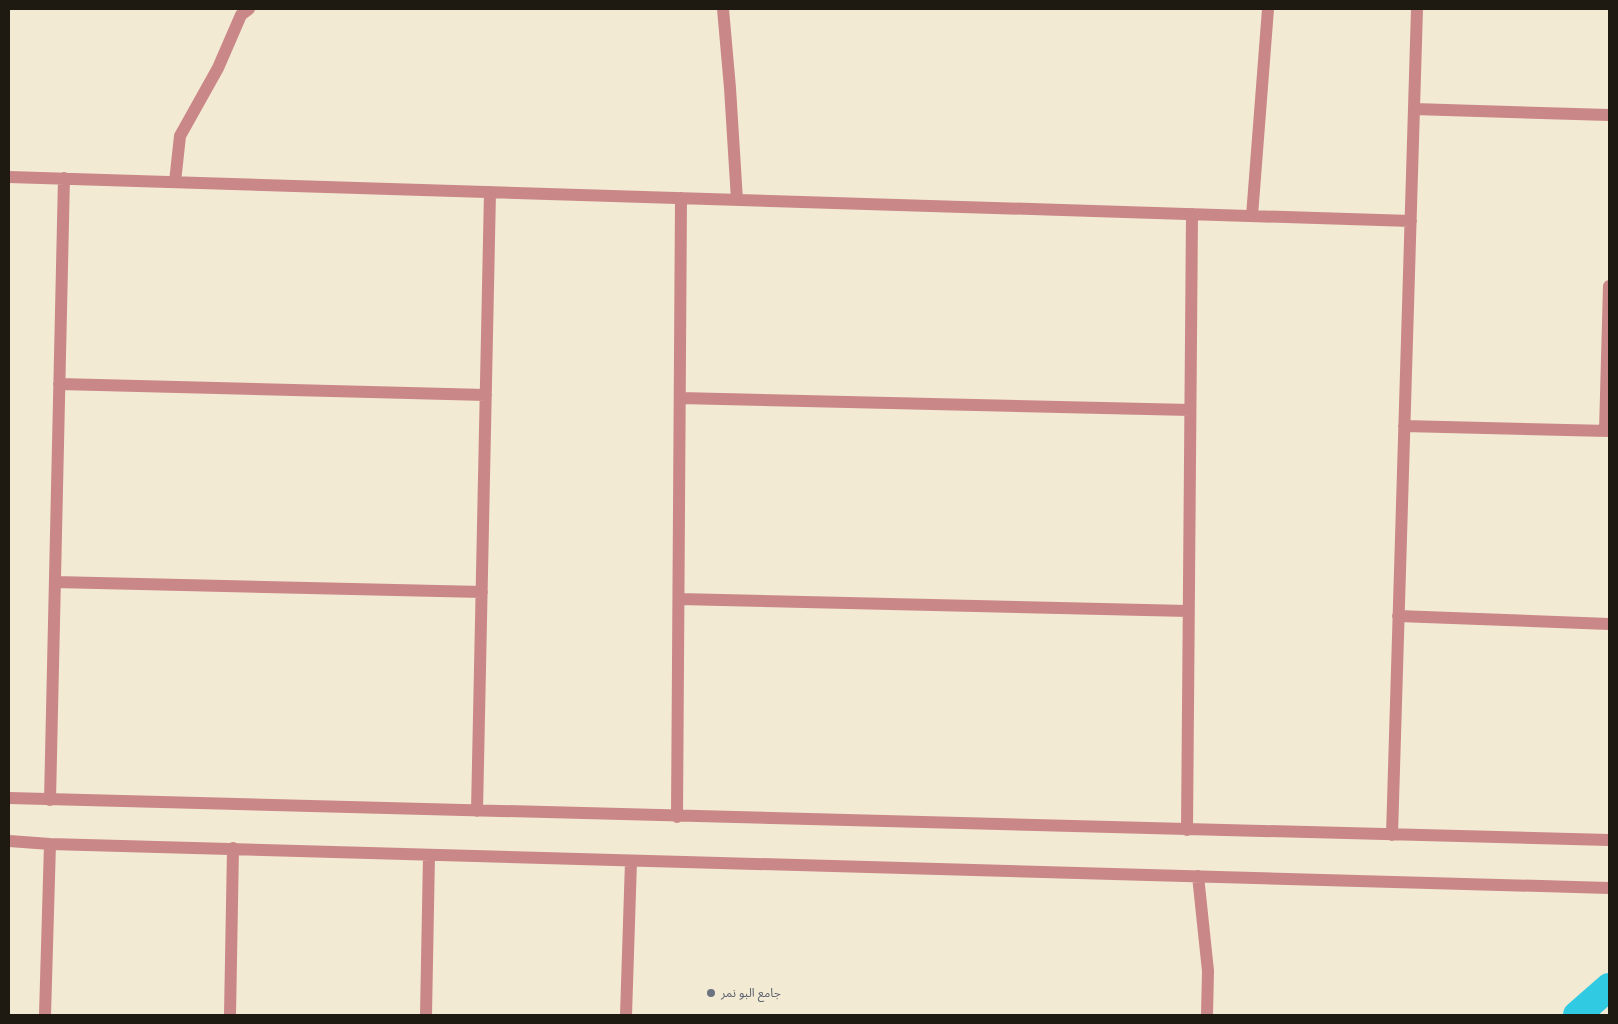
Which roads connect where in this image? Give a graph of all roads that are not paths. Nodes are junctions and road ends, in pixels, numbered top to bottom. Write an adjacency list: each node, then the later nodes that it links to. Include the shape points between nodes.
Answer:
1 (249, 9): 9 (street, via 241,15 218,68 180,136)
2 (723, 9): 12 (street)
3 (1268, 9): 14 (street)
4 (1417, 9): 5 (street)
5 (1414, 108): 6 (street); 15 (street)
6 (1609, 116)
7 (9, 177): 8 (street)
8 (64, 178): 9 (street); 17 (street)
9 (175, 182): 10 (street)
10 (490, 192): 11 (street); 18 (street)
11 (681, 198): 12 (street); 19 (street)
12 (737, 200): 13 (street)
13 (1192, 214): 14 (street); 20 (street)
14 (1252, 216): 15 (street)
15 (1410, 221): 21 (street)
16 (1609, 286): 22 (street)
17 (60, 384): 18 (street); 23 (street)
18 (486, 395): 24 (street)
19 (680, 398): 20 (street); 25 (street)
20 (1190, 410): 26 (street)
21 (1404, 426): 22 (street); 27 (street)
22 (1607, 431)
23 (55, 582): 24 (street); 30 (street)
24 (482, 592): 31 (street)
25 (679, 599): 26 (street); 32 (street)
26 (1188, 611): 33 (street)
27 (1398, 616): 28 (street); 34 (street)
28 (1609, 624)
29 (9, 798): 30 (street)
30 (50, 800): 31 (street)
31 (477, 811): 32 (street)
32 (678, 817): 33 (street)
33 (1187, 830): 34 (street)
34 (1392, 835): 35 (street)
35 (1609, 840)
36 (9, 841): 37 (street)
37 (50, 844): 38 (street); 43 (street)
38 (233, 848): 39 (street); 44 (street)
39 (429, 855): 40 (street); 45 (street)
40 (631, 861): 41 (street); 46 (street)
41 (1198, 876): 42 (street); 47 (street, via 1208,971)
42 (1609, 888)
43 (45, 1015)
44 (230, 1015)
45 (426, 1015)
46 (626, 1015)
47 (1207, 1015)

